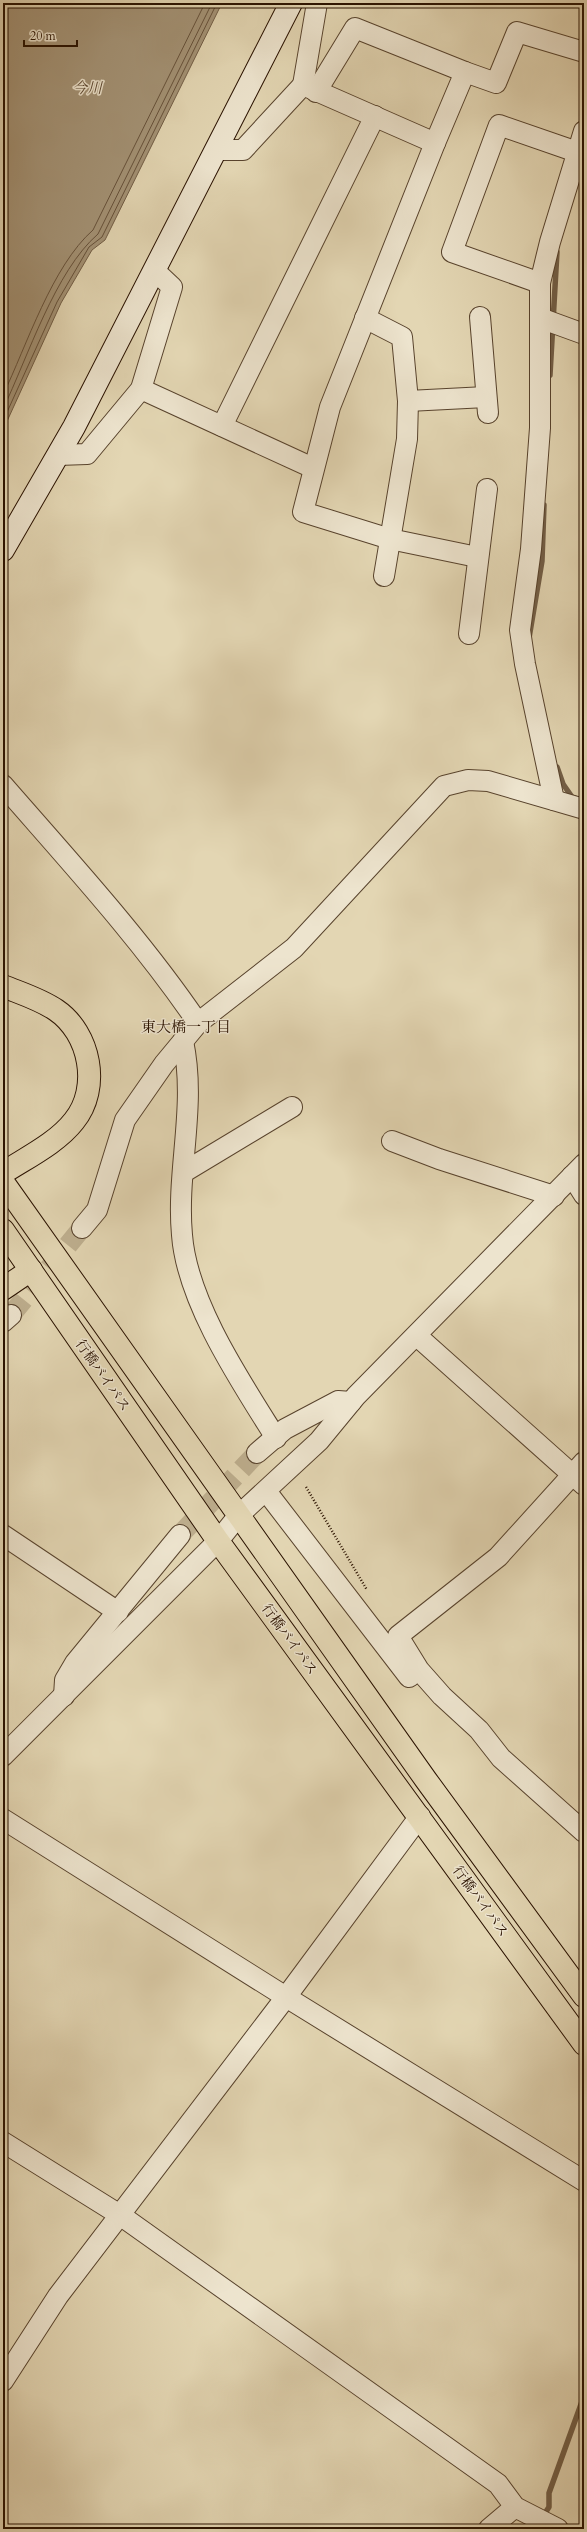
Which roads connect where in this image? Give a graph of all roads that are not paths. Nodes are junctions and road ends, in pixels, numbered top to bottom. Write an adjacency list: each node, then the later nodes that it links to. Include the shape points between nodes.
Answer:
1 (291, 3): 9 (street)
2 (317, 3): 5 (street)
3 (584, 52): 4 (street, via 517,32 496,83)
4 (465, 72): 5 (street, via 355,28); 8 (street)
5 (310, 88): 6 (street); 9 (street, via 243,150)
6 (375, 116): 8 (street); 19 (street)
7 (584, 131): 10 (street)
8 (435, 143): 14 (street)
9 (218, 150): 11 (street)
10 (577, 152): 12 (street); 12 (street, via 499,125 452,252)
11 (155, 271): 17 (street, via 172,288); 20 (street)
12 (540, 283): 15 (street)
13 (480, 317): 18 (street, via 487,405)
14 (365, 318): 18 (street, via 402,337); 21 (street, via 330,407)
15 (540, 318): 16 (street); 29 (street, via 540,428 531,549 520,630 524,664)
16 (584, 334)
17 (141, 389): 19 (street); 20 (street, via 87,454)
18 (408, 401): 23 (street, via 407,439)
19 (222, 426): 21 (street)
20 (58, 455): 24 (street)
21 (313, 468): 23 (street, via 303,512)
22 (486, 489): 25 (street)
23 (390, 539): 25 (street); 26 (street)
24 (3, 550)
25 (477, 557): 27 (street)
26 (384, 576)
27 (469, 634)
28 (3, 786): 32 (street, via 84,878 175,990)
29 (554, 800): 30 (street); 32 (street, via 488,780 468,780 444,786 294,948)
30 (584, 808)
31 (3, 986): 38 (highway, via 40,1001 68,1020 84,1045 89,1078 88,1091 75,1120 63,1133)
32 (198, 1024): 33 (street)
33 (183, 1041): 37 (street, via 187,1061 188,1114); 42 (street, via 125,1120 97,1210)
34 (292, 1107): 37 (street)
35 (392, 1141): 41 (street)
36 (578, 1170): 40 (street); 41 (street)
37 (184, 1172): 48 (street, via 182,1235 189,1272 219,1343)
38 (3, 1173)
39 (3, 1182): 52 (highway, 行橋バイパス)
40 (584, 1195)
41 (554, 1196): 46 (street)
42 (82, 1228)
43 (3, 1230): 44 (highway, 行橋バイパス)
44 (31, 1270): 45 (highway); 55 (highway, 行橋バイパス)
45 (3, 1289)
46 (417, 1336): 47 (street); 50 (street)
47 (351, 1402): 48 (street, via 338,1401 285,1429); 51 (street, via 319,1441)
48 (276, 1438): 49 (street)
49 (257, 1453)
50 (580, 1474): 57 (street, via 498,1557 398,1636)
51 (266, 1491): 52 (street); 57 (street, via 409,1677)
52 (239, 1515): 55 (street); 63 (highway, 行橋バイパス, via 426,1780)
53 (3, 1535): 56 (street)
54 (180, 1535): 56 (street)
55 (218, 1541): 58 (street); 60 (highway, 行橋バイパス)
56 (118, 1612): 58 (street, via 75,1663 65,1680)
57 (419, 1670): 62 (street, via 442,1696 479,1730 501,1758)
58 (64, 1697): 59 (street)
59 (3, 1756)
60 (420, 1816): 64 (street); 65 (highway, 行橋バイパス)
61 (3, 1819): 64 (street)
62 (584, 1832)
63 (584, 1996)
64 (286, 1997): 67 (street); 68 (street)
65 (584, 2044)
66 (3, 2142): 68 (street)
67 (584, 2181)
68 (120, 2215): 69 (street, via 58,2296); 70 (street, via 498,2484)
69 (3, 2381)
70 (515, 2507): 71 (street); 72 (street)
71 (489, 2529)
72 (558, 2529)

